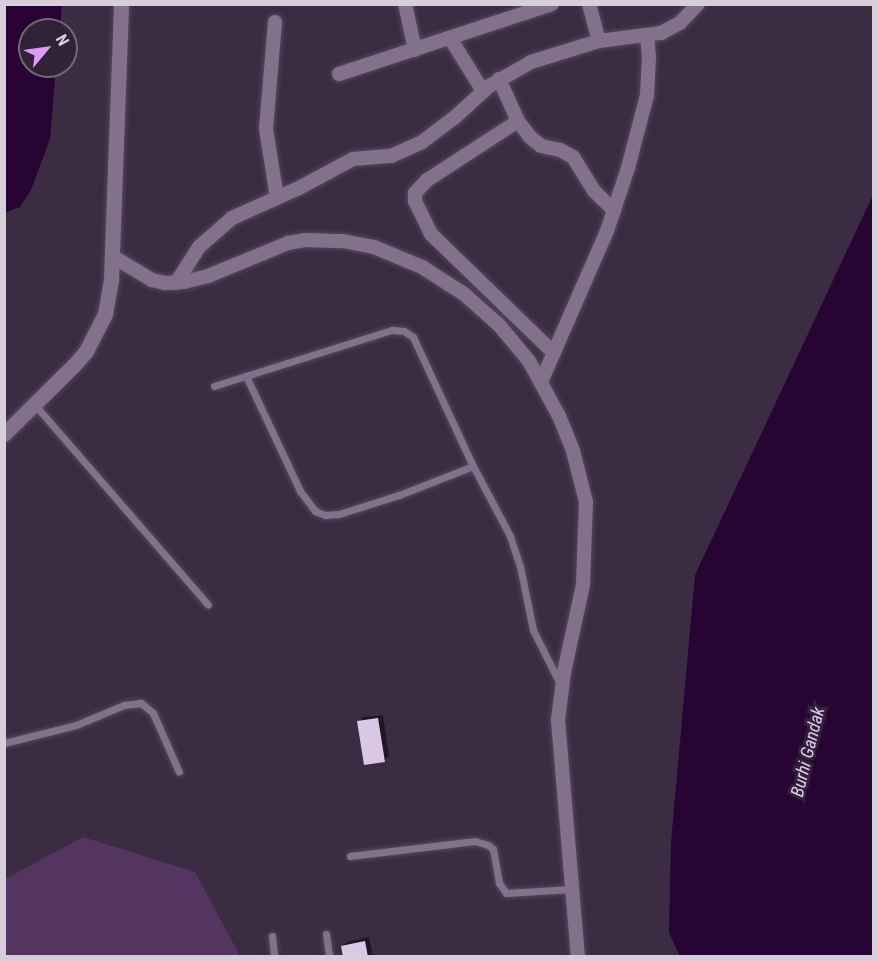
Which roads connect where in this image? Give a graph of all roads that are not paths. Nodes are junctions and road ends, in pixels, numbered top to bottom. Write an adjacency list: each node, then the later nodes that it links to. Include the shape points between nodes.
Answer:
1 (121, 4): 17 (street)
2 (405, 4): 10 (street)
3 (552, 4): 8 (street)
4 (589, 4): 9 (street)
5 (698, 4): 7 (street, via 680,23)
6 (275, 22): 15 (street, via 266,129)
7 (647, 37): 9 (street); 16 (street, via 647,95)
8 (450, 38): 10 (street); 13 (street)
9 (599, 41): 12 (street, via 531,62)
10 (415, 50): 11 (street)
11 (339, 74)
12 (499, 79): 13 (street); 14 (street)
13 (483, 91): 15 (street, via 422,142 391,156 353,159)
14 (518, 122): 16 (street, via 541,146 573,157 594,191); 19 (street, via 427,180 415,193 415,201 430,234)
15 (277, 198): 18 (street, via 218,227 199,247)
16 (614, 210): 19 (street)
17 (112, 256): 18 (street, via 152,280); 23 (street, via 109,296 96,334 74,365)
18 (176, 283): 21 (street, via 208,276 280,246 305,240 374,247 402,256 464,294 514,342)
19 (554, 353): 21 (street)
20 (246, 376): 22 (lane); 25 (lane, via 392,330 404,331 417,342); 25 (lane, via 300,492 315,512 339,514)
21 (541, 382): 27 (street, via 573,451 586,502 583,585)
22 (214, 386)
23 (35, 405): 24 (street); 26 (lane)
24 (4, 434)
25 (472, 466): 27 (lane, via 516,550 533,630)
26 (208, 605)
27 (562, 688): 31 (street, via 559,740)
28 (4, 743): 29 (lane, via 141,703 153,713)
29 (179, 772)
30 (350, 856): 31 (lane, via 475,841 493,849 499,883 506,894)
31 (572, 889): 34 (street)
32 (326, 934): 36 (lane)
33 (272, 936): 35 (lane)
34 (575, 956)
35 (274, 957)
36 (329, 957)

